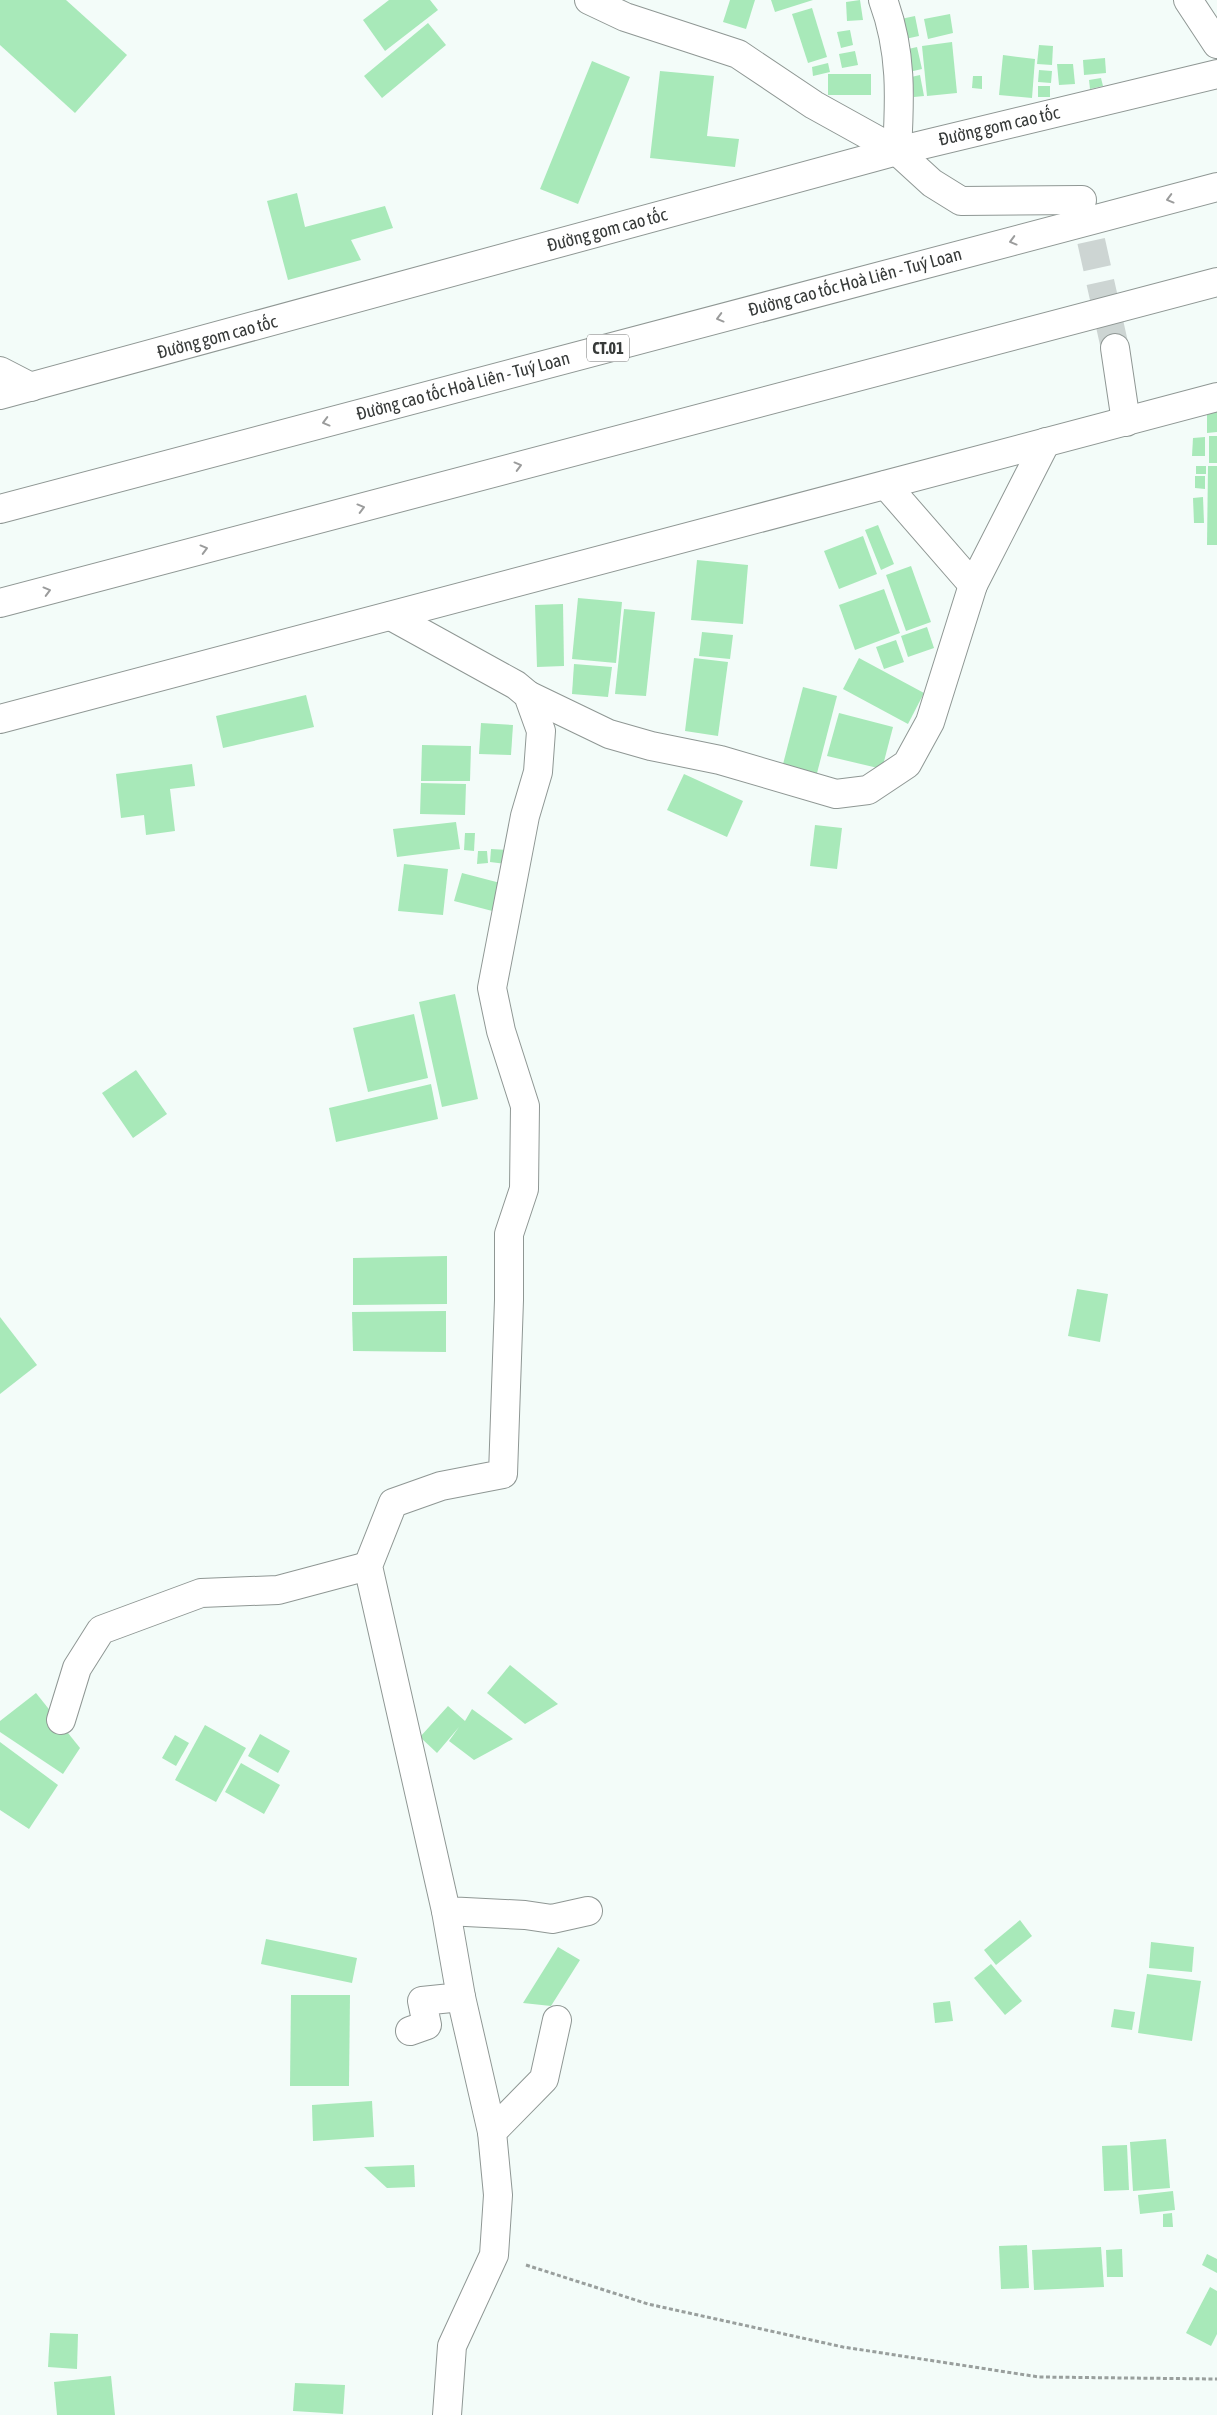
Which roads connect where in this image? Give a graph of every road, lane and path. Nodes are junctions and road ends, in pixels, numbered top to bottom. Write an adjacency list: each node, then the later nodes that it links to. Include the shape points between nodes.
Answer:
1 (589, 0): 6 (main road, via 625,17 738,54 814,105)
2 (883, 0): 6 (main road, via 892,23 900,87)
3 (1188, 0): 4 (main road)
4 (1217, 44)
5 (1217, 74): 6 (main road, Đường gom cao tốc)
6 (897, 151): 8 (main road, via 932,183 961,201); 12 (main road, Đường gom cao tốc)
7 (1217, 187): 18 (main road, Đường cao tốc Hoà Liên - Tuý Loan / CT.01, one-way to 18)
8 (1082, 200)
9 (1217, 282): 20 (main road, one-way to 9)
10 (1115, 348): 15 (main road)
11 (0, 371): 12 (main road)
12 (31, 387): 13 (main road, Đường gom cao tốc)
13 (0, 396)
14 (1217, 398): 15 (main road)
15 (1126, 422): 16 (main road)
16 (1046, 442): 17 (main road); 19 (main road)
17 (886, 485): 19 (main road); 21 (main road)
18 (0, 509)
19 (972, 585): 22 (main road, via 930,722 907,764 868,790 836,794 720,760 642,744 609,734)
20 (0, 604)
21 (391, 616): 22 (main road, via 516,685); 23 (main road)
22 (528, 695): 24 (main road, via 541,731 538,772 525,816 492,988 501,1031 525,1106 524,1189 509,1234 503,1474 440,1486 393,1504)
23 (0, 719)
24 (368, 1566): 25 (main road, via 278,1590 201,1593 101,1630 77,1668); 26 (main road)
25 (62, 1720)
26 (446, 1911): 27 (main road, via 552,1919); 28 (main road)
27 (588, 1911)
28 (461, 1997): 30 (main road, via 422,2001 427,2025); 31 (main road)
29 (557, 2020): 31 (main road, via 544,2079)
30 (410, 2031)
31 (492, 2132): 32 (main road, via 498,2195)
32 (494, 2255): 33 (path, via 648,2304 842,2347 1038,2377); 34 (main road, via 452,2346)
33 (1217, 2379)
34 (447, 2415)

